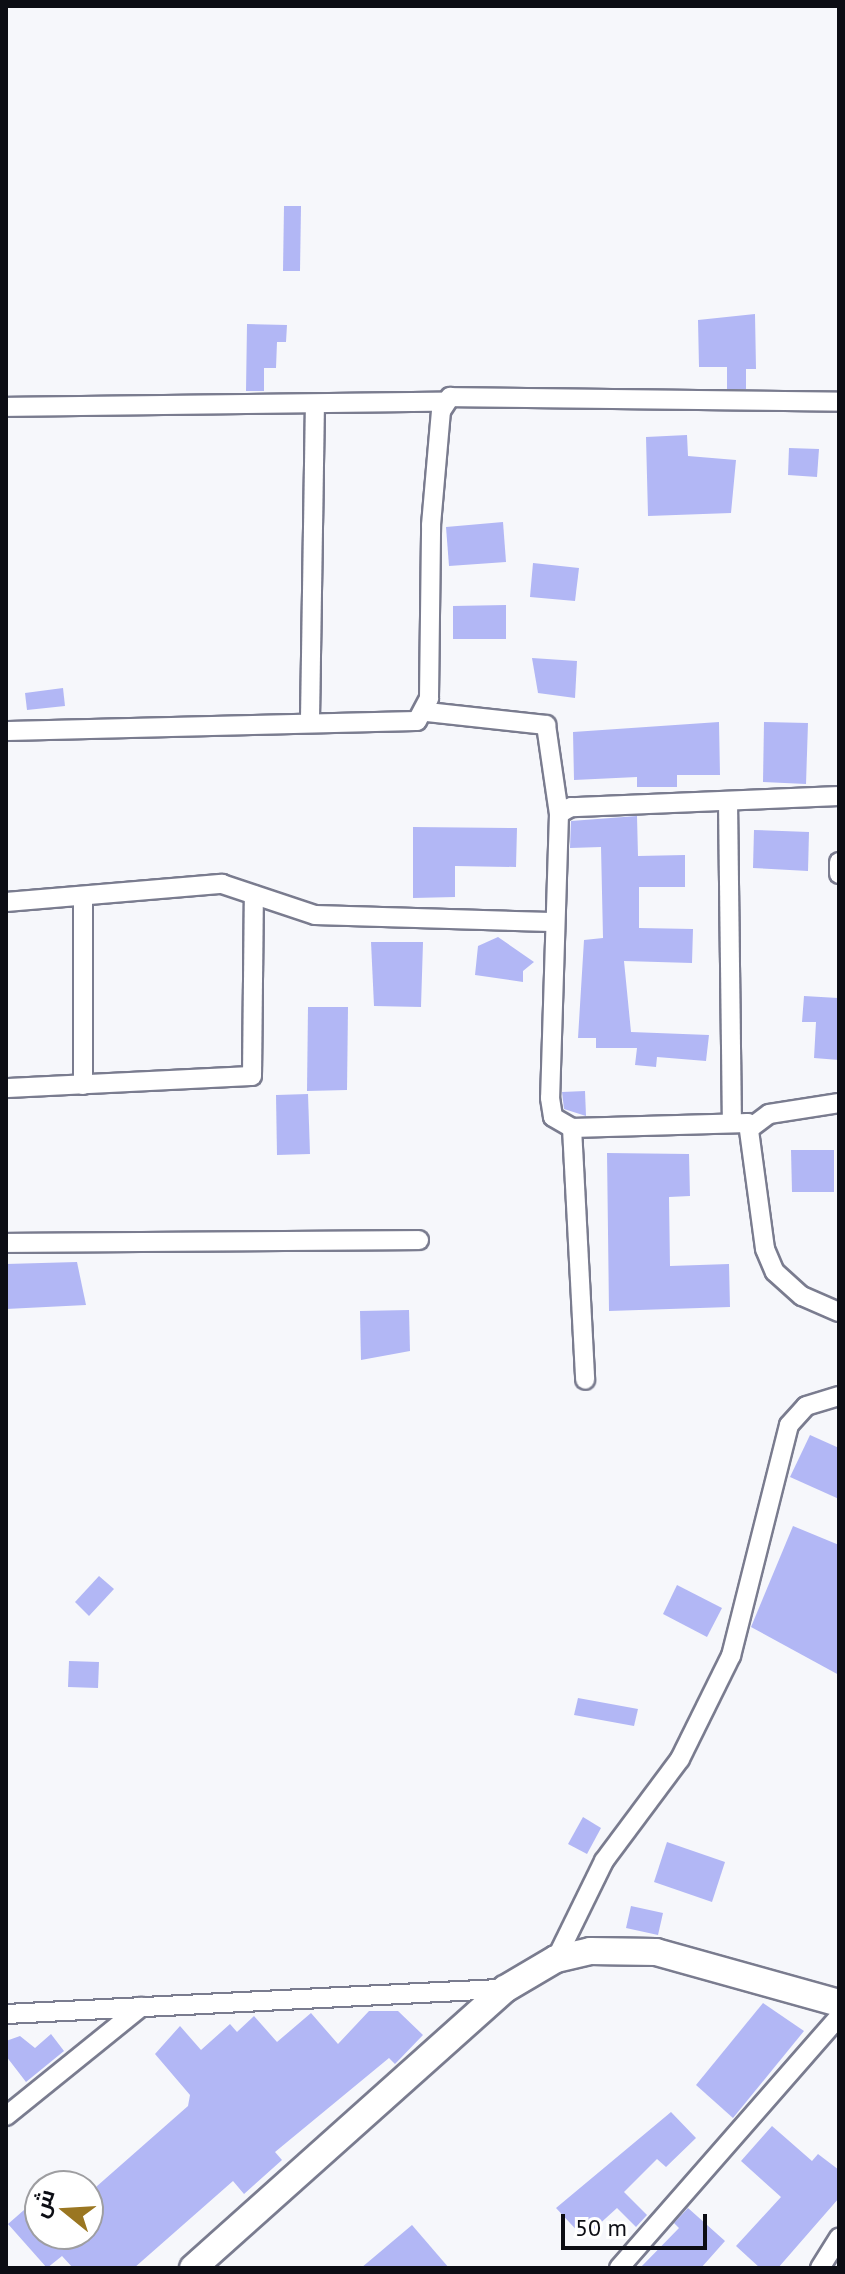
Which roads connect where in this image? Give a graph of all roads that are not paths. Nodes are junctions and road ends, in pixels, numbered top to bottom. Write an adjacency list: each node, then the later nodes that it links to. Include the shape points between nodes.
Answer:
1 (444, 402): 2 (street, via 457,395 636,405); 3 (street); 5 (street, via 425,610)
2 (839, 402)
3 (315, 404): 4 (street); 6 (street)
4 (6, 407)
5 (427, 712): 6 (street, via 417,721); 10 (street, via 546,725)
6 (310, 719): 7 (street)
7 (6, 731)
8 (839, 796): 9 (street)
9 (728, 801): 10 (street, via 571,807); 20 (street)
10 (559, 814): 16 (street)
11 (839, 862): 12 (street)
12 (839, 874)
13 (254, 895): 14 (street, via 193,885); 16 (street, via 315,915); 17 (street, via 252,1076)
14 (83, 899): 15 (street); 17 (street)
15 (6, 902)
16 (551, 922): 22 (street, via 550,1098 553,1117)
17 (83, 1085): 18 (street)
18 (6, 1088)
19 (839, 1103): 21 (street, via 769,1114)
20 (732, 1121): 21 (street); 22 (street)
21 (753, 1126): 25 (street, via 765,1249 775,1272 802,1296)
22 (572, 1128): 26 (street)
23 (419, 1240): 24 (street)
24 (6, 1243)
25 (839, 1312)
26 (585, 1380)
27 (839, 1396): 28 (street, via 806,1406 789,1425 731,1656 680,1759 604,1861)
28 (556, 1959): 29 (main road); 30 (main road, via 590,1951 656,1952)
29 (505, 1989): 31 (street); 36 (main road)
30 (839, 2003)
31 (141, 2007): 32 (street); 34 (street)
32 (6, 2014)
33 (839, 2017): 37 (street)
34 (6, 2116)
35 (839, 2238): 38 (street)
36 (193, 2268)
37 (619, 2268)
38 (820, 2268)

